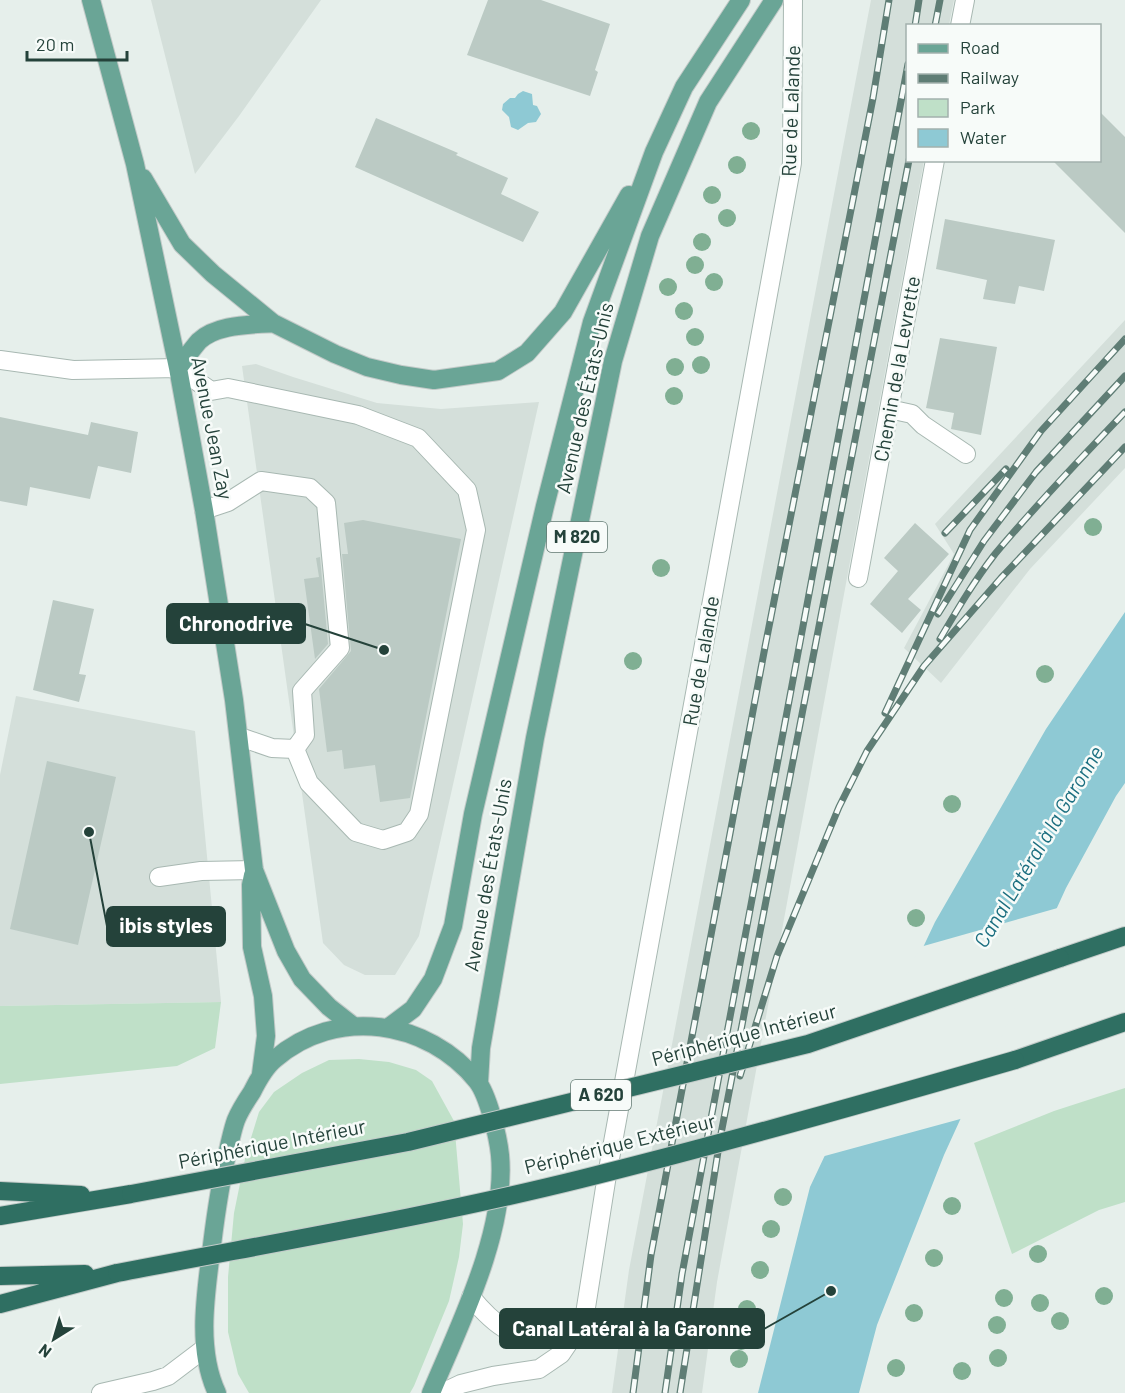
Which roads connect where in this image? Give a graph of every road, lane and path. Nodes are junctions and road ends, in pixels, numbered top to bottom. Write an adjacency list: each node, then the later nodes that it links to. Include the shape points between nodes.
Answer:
1 (91, 0): 9 (main road, Avenue Jean Zay)
2 (741, 0): 7 (main road, Avenue des États-Unis / M 820, via 684,87)
3 (774, 0): 26 (main road, Avenue des États-Unis / M 820, via 708,102 650,236 613,361 535,738 481,1048)
4 (793, 0): 34 (street, Rue de Lalande, via 792,163)
5 (965, 0): 6 (street)
6 (960, 24)
7 (654, 152): 10 (main road, via 563,312 527,354 498,371 434,380 401,375 335,354); 24 (main road, Avenue des États-Unis / M 820, via 586,345 476,803 453,926 433,980 413,1009)
8 (935, 162): 13 (street, Chemin de la Levrette)
9 (135, 164): 10 (main road, via 182,244); 12 (main road, Avenue Jean Zay)
10 (273, 323): 12 (main road, via 238,326 201,339)
11 (0, 360): 12 (street, via 73,370)
12 (178, 368): 15 (main road, Avenue Jean Zay); 18 (street, via 211,391 228,388 358,415 418,438 467,490 476,530 419,814 407,832 383,840 356,832 309,783)
13 (889, 409): 14 (street, via 912,414); 16 (street, Chemin de la Levrette)
14 (966, 454)
15 (204, 510): 17 (main road, Avenue Jean Zay); 18 (street, via 228,502 261,482 310,488 326,503 340,648 302,691 305,735)
16 (858, 578)
17 (240, 737): 18 (street, via 272,748); 19 (main road, Avenue Jean Zay)
18 (295, 749)
19 (254, 870): 20 (street); 23 (main road, Avenue Jean Zay, via 286,951 302,979 328,1007); 25 (main road, Avenue Jean Zay, via 252,947 263,996 266,1036)
20 (159, 877)
21 (1125, 936): 28 (highway, Périphérique Intérieur / A 620, bridge, via 808,1044 408,1142)
22 (1125, 1022): 30 (highway, Périphérique Extérieur, bridge, via 1015,1060 808,1120 579,1180)
23 (352, 1025): 24 (main road); 25 (main road, via 320,1032 298,1043 274,1059)
24 (389, 1027): 26 (main road, via 452,1054)
25 (261, 1074): 35 (main road, via 236,1120 221,1177 206,1290)
26 (479, 1083): 32 (main road, via 492,1115 500,1155 499,1201)
27 (0, 1191): 28 (highway)
28 (125, 1195): 29 (highway)
29 (0, 1216)
30 (117, 1273): 31 (highway); 33 (highway)
31 (0, 1276)
32 (471, 1297): 34 (street, via 502,1329 533,1338 556,1334); 38 (main road)
33 (0, 1304)
34 (584, 1320): 39 (street, Rue de Lalande, via 561,1354 539,1369 492,1376)
35 (205, 1348): 36 (street, via 168,1376); 37 (main road)
36 (101, 1393)
37 (217, 1393)
38 (430, 1393)
39 (442, 1393)

